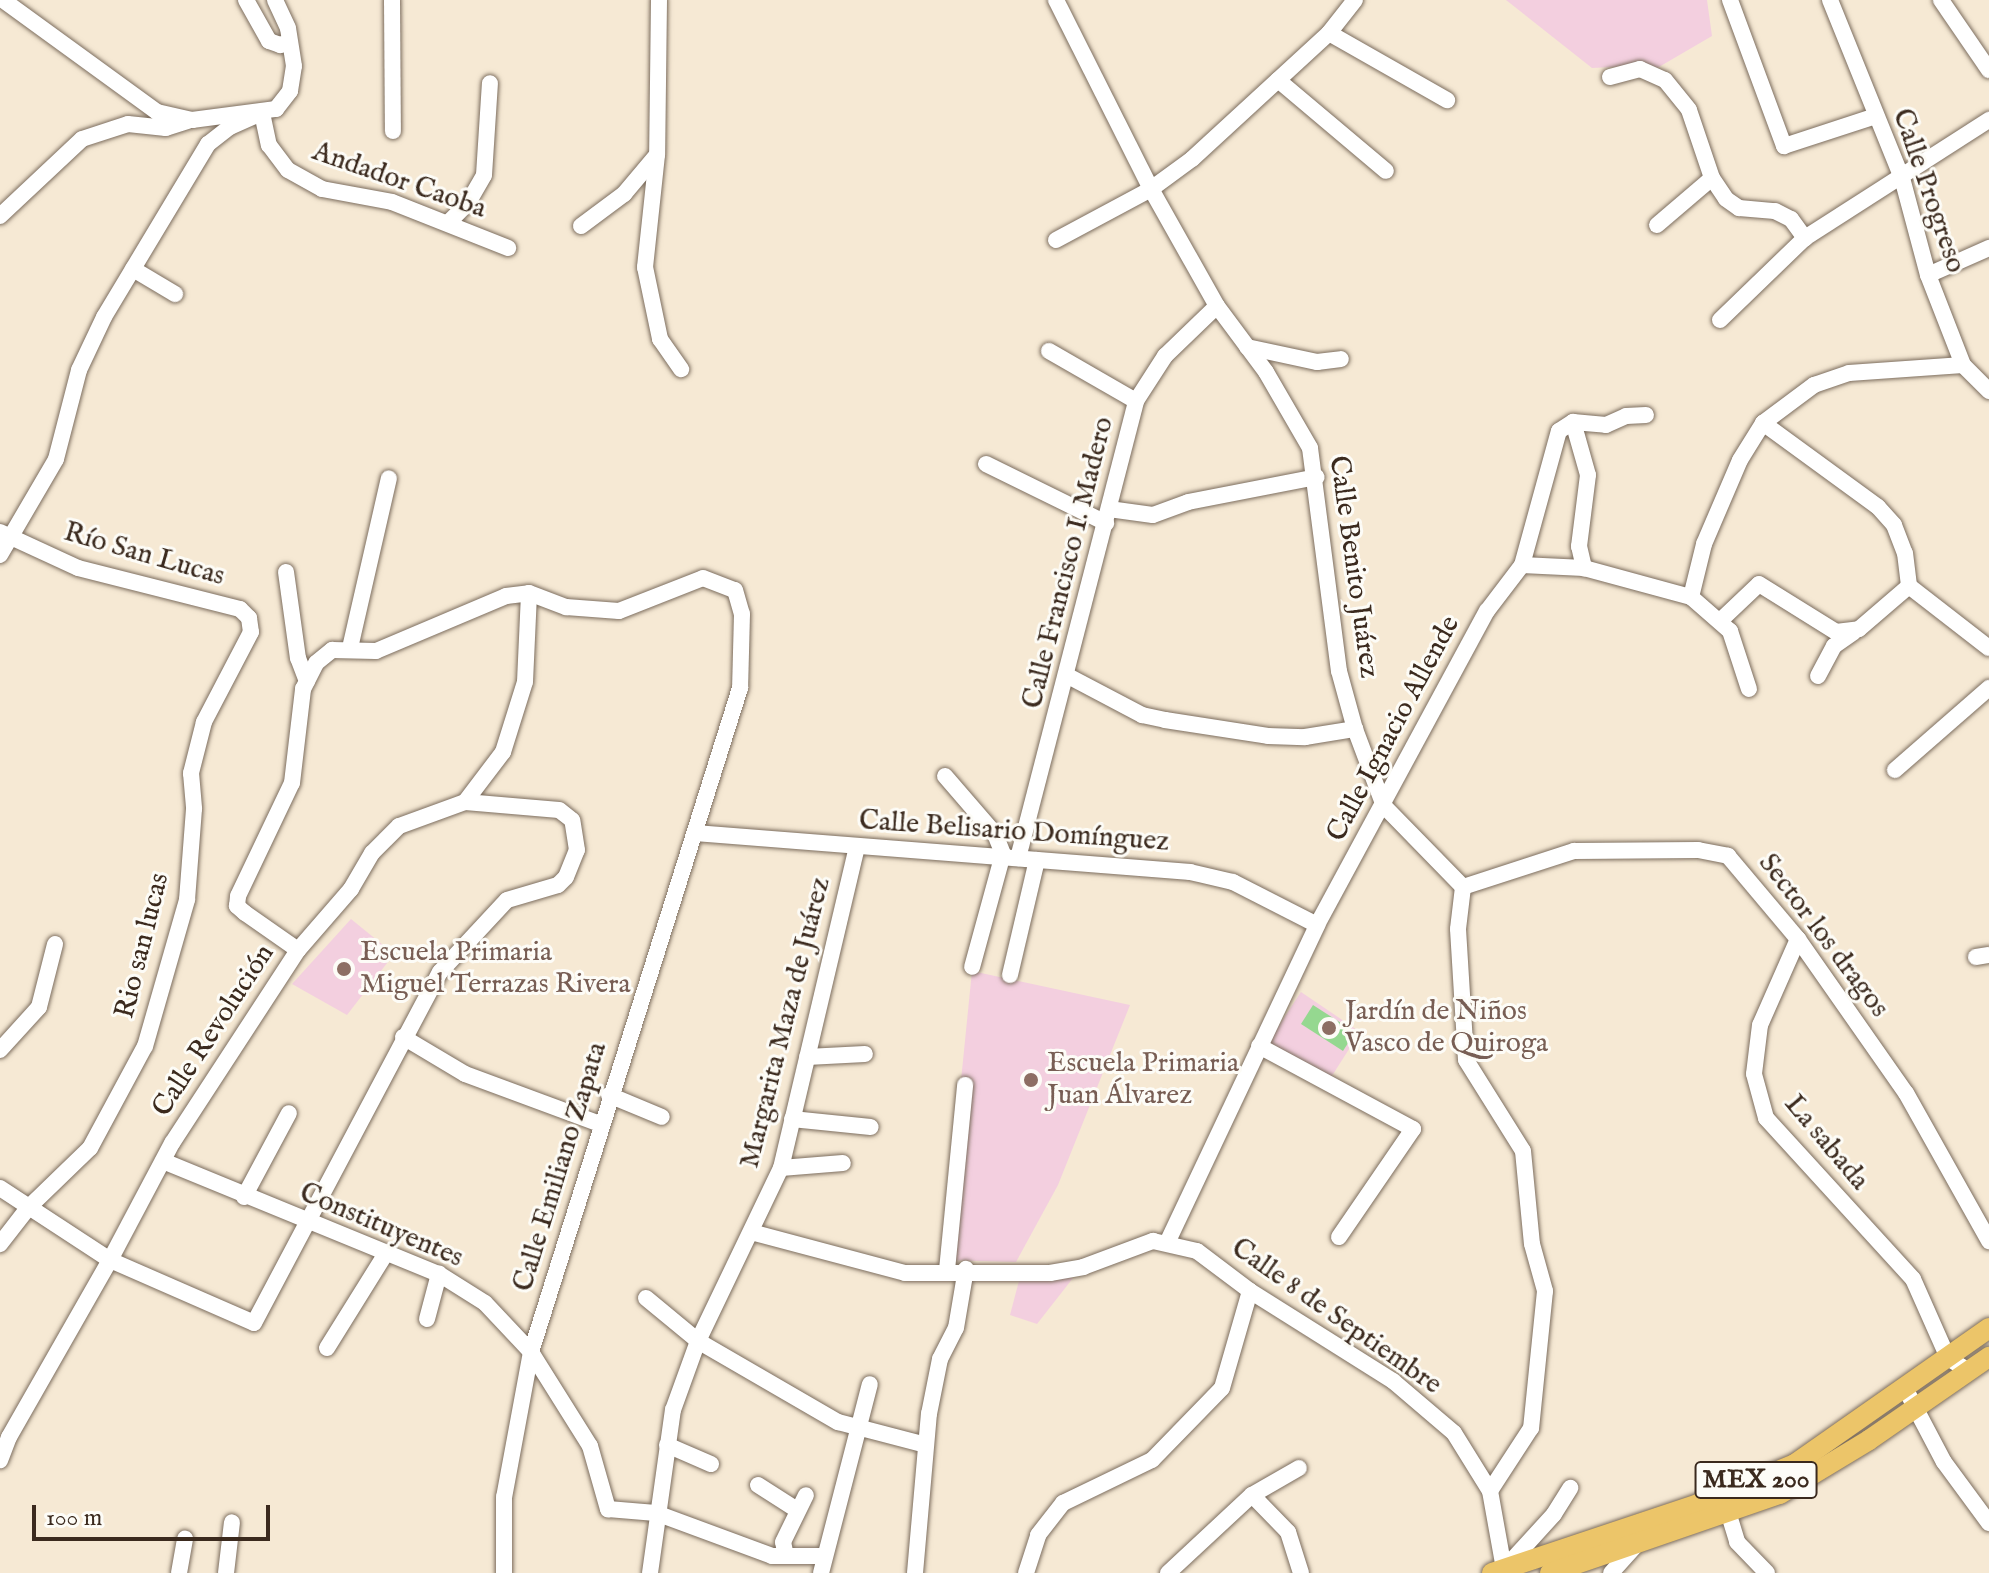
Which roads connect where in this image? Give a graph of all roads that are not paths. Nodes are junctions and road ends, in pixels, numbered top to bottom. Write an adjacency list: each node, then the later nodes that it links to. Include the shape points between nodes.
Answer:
1 (3, 0): 20 (street, via 157,112)
2 (246, 0): 12 (street, via 269,41)
3 (275, 0): 12 (street)
4 (392, 0): 22 (street)
5 (659, 0): 23 (street)
6 (1056, 0): 27 (street, Calle Benito Juárez)
7 (1355, 0): 11 (street)
8 (1730, 0): 19 (street, via 1784,146)
9 (1830, 0): 19 (street, Calle Progreso)
10 (1949, 3): 13 (street)
11 (1329, 33): 15 (street); 17 (street)
12 (290, 42): 18 (street, via 290,91 276,109)
13 (1989, 70)
14 (1610, 77): 25 (street, via 1640,69 1665,80 1689,110)
15 (1278, 80): 24 (street); 27 (street)
16 (490, 83): 29 (street, via 484,175)
17 (1447, 100)
18 (262, 113): 20 (street); 29 (street, Andador Caoba, via 269,145 288,170 322,189 392,202); 36 (street, via 208,144)
19 (1876, 116): 26 (street, Calle Progreso)
20 (192, 120): 28 (street, via 166,128 128,124 82,139)
21 (1989, 120): 26 (street)
22 (393, 131)
23 (657, 155): 31 (street, via 624,194); 45 (street, via 645,267 660,339)
24 (1386, 171)
25 (1712, 178): 30 (street); 32 (street, via 1739,208 1775,211 1791,219)
26 (1902, 178): 32 (street); 37 (street, Calle Progreso)
27 (1151, 189): 33 (street); 39 (street, Calle Benito Juárez)
28 (0, 216)
29 (449, 222): 34 (street, Andador Caoba)
30 (1657, 225)
31 (581, 226)
32 (1805, 238): 40 (street)
33 (1056, 240)
34 (508, 248)
35 (1989, 248): 37 (street)
36 (133, 269): 38 (street); 56 (street, via 79,370 56,459)
37 (1928, 275): 46 (street, Calle Progreso)
38 (175, 294)
39 (1217, 306): 41 (street, Calle Benito Juárez); 48 (street, Calle Francisco I. Madero, via 1165,356)
40 (1720, 320)
41 (1247, 347): 43 (street, via 1317,362); 53 (street, Calle Benito Juárez, via 1297,424)
42 (1049, 351): 48 (street)
43 (1341, 359)
44 (1989, 367): 46 (street)
45 (681, 369)
46 (1967, 369): 47 (street, Calle Progreso); 50 (street, via 1849,373 1814,385)
47 (1989, 391)
48 (1136, 401): 55 (street, Calle Francisco I. Madero)
49 (1646, 415): 51 (street)
50 (1763, 423): 61 (street, via 1878,507 1894,525 1905,553); 63 (street, via 1740,460 1704,544)
51 (1566, 427): 58 (street, Calle Ignacio Allende); 59 (street, via 1588,475 1579,546)
52 (986, 464): 55 (street)
53 (1317, 477): 55 (street, via 1188,502 1153,515); 73 (street, Calle Benito Juárez, via 1339,671)
54 (389, 478): 66 (street)
55 (1108, 516): 68 (street, Calle Francisco I. Madero)
56 (5, 535): 57 (street); 78 (street, Río San Lucas, via 78,568 240,609 249,618 251,632 204,722 191,773)
57 (0, 555)
58 (1522, 565): 59 (street); 77 (street, Calle Ignacio Allende, via 1487,611)
59 (1584, 568): 63 (street)
60 (286, 572): 70 (street, via 298,658)
61 (1909, 586): 65 (street); 67 (street)
62 (529, 593): 66 (street, via 506,596 376,651); 76 (street, via 525,682 503,752); 79 (street, Calle Emiliano Zapata, via 566,607 619,611 703,578 716,580 739,597 740,688)
63 (1691, 597): 64 (street)
64 (1721, 620): 65 (street, via 1759,584 1836,632); 72 (street, via 1739,653)
65 (1859, 629): 69 (street, via 1834,646)
66 (350, 648): 70 (street, via 332,650 316,663)
67 (1989, 648)
68 (1068, 676): 73 (street, via 1142,715 1165,720 1268,736); 81 (street, Calle Francisco I. Madero)
69 (1818, 676)
70 (307, 681): 87 (street, via 295,727 292,783 237,906)
71 (1989, 688): 74 (street)
72 (1749, 689)
73 (1355, 729): 77 (street, Calle Benito Juárez)
74 (1895, 770)
75 (945, 776): 81 (street)
76 (465, 802): 87 (street, Calle Revolución, via 399,826); 90 (street, Calle Revolución, via 559,810 572,820 576,863 558,885 507,900 488,918 440,972)
77 (1384, 806): 83 (street, Calle Benito Juárez); 84 (street, Calle Ignacio Allende)
78 (194, 809): 107 (street, Rio san lucas, via 187,900 145,1046 90,1148)
79 (695, 833): 80 (street, Calle Belisario Domínguez); 96 (street, Calle Emiliano Zapata)
80 (857, 847): 81 (street, Calle Belisario Domínguez); 94 (street, Margarita Maza de Juárez)
81 (1010, 856): 82 (street, Calle Belisario Domínguez); 88 (street, Calle Francisco I. Madero)
82 (1037, 860): 84 (street, Calle Belisario Domínguez, via 1190,872 1233,882); 89 (street)
83 (1463, 887): 85 (street, Sector los dragos, via 1574,851 1698,850 1728,856); 141 (street, via 1458,929 1466,1060 1523,1151 1532,1244 1545,1291 1531,1428)
84 (1317, 925): 91 (street, Calle Ignacio Allende)
85 (1798, 939): 111 (street, Sector los dragos, via 1928,1127); 127 (street, La sabada, via 1764,1008 1754,1074 1757,1093 1766,1118 1913,1279)
86 (55, 944): 92 (street, via 39,1007)
87 (298, 950): 102 (street, Calle Revolución)
88 (972, 967)
89 (1010, 975)
90 (403, 1037): 100 (street, via 494,1086); 108 (street)
91 (1259, 1046): 110 (street, via 1413,1129); 112 (street, Calle Ignacio Allende)
92 (0, 1050)
93 (865, 1054): 94 (street)
94 (807, 1057): 99 (street, Margarita Maza de Juárez)
95 (965, 1085): 117 (street)
96 (609, 1095): 98 (street); 100 (street, Calle Emiliano Zapata)
97 (289, 1113): 106 (street)
98 (662, 1117)
99 (792, 1119): 101 (street); 104 (street, Margarita Maza de Juárez)
100 (600, 1124): 125 (street, Calle Emiliano Zapata, via 577,1215)
101 (871, 1127)
102 (163, 1161): 106 (street, Constituyentes); 115 (street, Calle Revolución)
103 (843, 1163): 104 (street)
104 (781, 1168): 109 (street, Margarita Maza de Juárez)
105 (0, 1188): 107 (street)
106 (244, 1197): 108 (street, Constituyentes)
107 (28, 1208): 113 (street); 115 (street)
108 (307, 1223): 114 (street, Constituyentes); 115 (street, via 254,1323)
109 (751, 1232): 117 (street, via 905,1273); 123 (street, Margarita Maza de Juárez)
110 (1339, 1237)
111 (1989, 1241)
112 (1167, 1243): 116 (street, via 1153,1241 1083,1267 1050,1273); 119 (street, Calle 8 de Septiembre, via 1197,1251)
113 (0, 1244)
114 (385, 1255): 118 (street, Constituyentes); 124 (street)
115 (110, 1260): 133 (street, Calle Revolución)
116 (966, 1269): 117 (street); 135 (street, via 956,1328 940,1359)
117 (947, 1270)
118 (439, 1274): 121 (street); 125 (street, Constituyentes, via 485,1303)
119 (1250, 1291): 141 (street, Calle 8 de Septiembre, via 1393,1381 1454,1433); 160 (street, via 1222,1388 1152,1460 1063,1503 1038,1535)
120 (646, 1298): 123 (street)
121 (427, 1319)
122 (1989, 1328): 127 (main road, MEX 200)
123 (698, 1341): 132 (street); 134 (street, Margarita Maza de Juárez, via 673,1410)
124 (327, 1348)
125 (531, 1352): 145 (street, Constituyentes, via 590,1446 604,1505); 156 (street, Calle Emiliano Zapata, via 504,1497)
126 (1989, 1357): 128 (main road, MEX 200)
127 (1948, 1358): 128 (street); 130 (main road, MEX 200)
128 (1969, 1371): 131 (main road, MEX 200)
129 (870, 1384): 132 (street)
130 (1906, 1390): 131 (street); 153 (main road, MEX 200, via 1795,1464 1698,1504)
131 (1915, 1410): 146 (main road, MEX 200, via 1780,1494); 148 (street)
132 (858, 1429): 135 (street); 152 (street)
133 (5, 1435): 136 (street, Calle Revolución)
134 (667, 1445): 137 (street); 145 (street, Margarita Maza de Juárez)
135 (926, 1445): 159 (street)
136 (0, 1460)
137 (711, 1464)
138 (1299, 1468): 143 (street)
139 (758, 1485): 144 (street)
140 (1570, 1488): 153 (street, via 1554,1514)
141 (1490, 1491): 153 (street)
142 (806, 1495): 144 (street)
143 (1252, 1495): 161 (street); 162 (street, via 1288,1532)
144 (797, 1510): 151 (street, via 783,1542)
145 (656, 1513): 151 (street, via 753,1550); 157 (street, Margarita Maza de Juárez)
146 (1729, 1515): 150 (main road, MEX 200); 165 (street, via 1737,1542)
147 (232, 1522): 155 (street)
148 (1989, 1523)
149 (185, 1539): 154 (street)
150 (1638, 1543): 163 (main road, MEX 200); 164 (street)
151 (786, 1556): 152 (street)
152 (822, 1556): 158 (street)
153 (1498, 1571)
154 (179, 1573)
155 (226, 1573)
156 (504, 1573)
157 (650, 1573)
158 (821, 1573)
159 (915, 1573)
160 (1026, 1573)
161 (1168, 1573)
162 (1301, 1573)
163 (1550, 1573)
164 (1611, 1573)
165 (1767, 1573)

